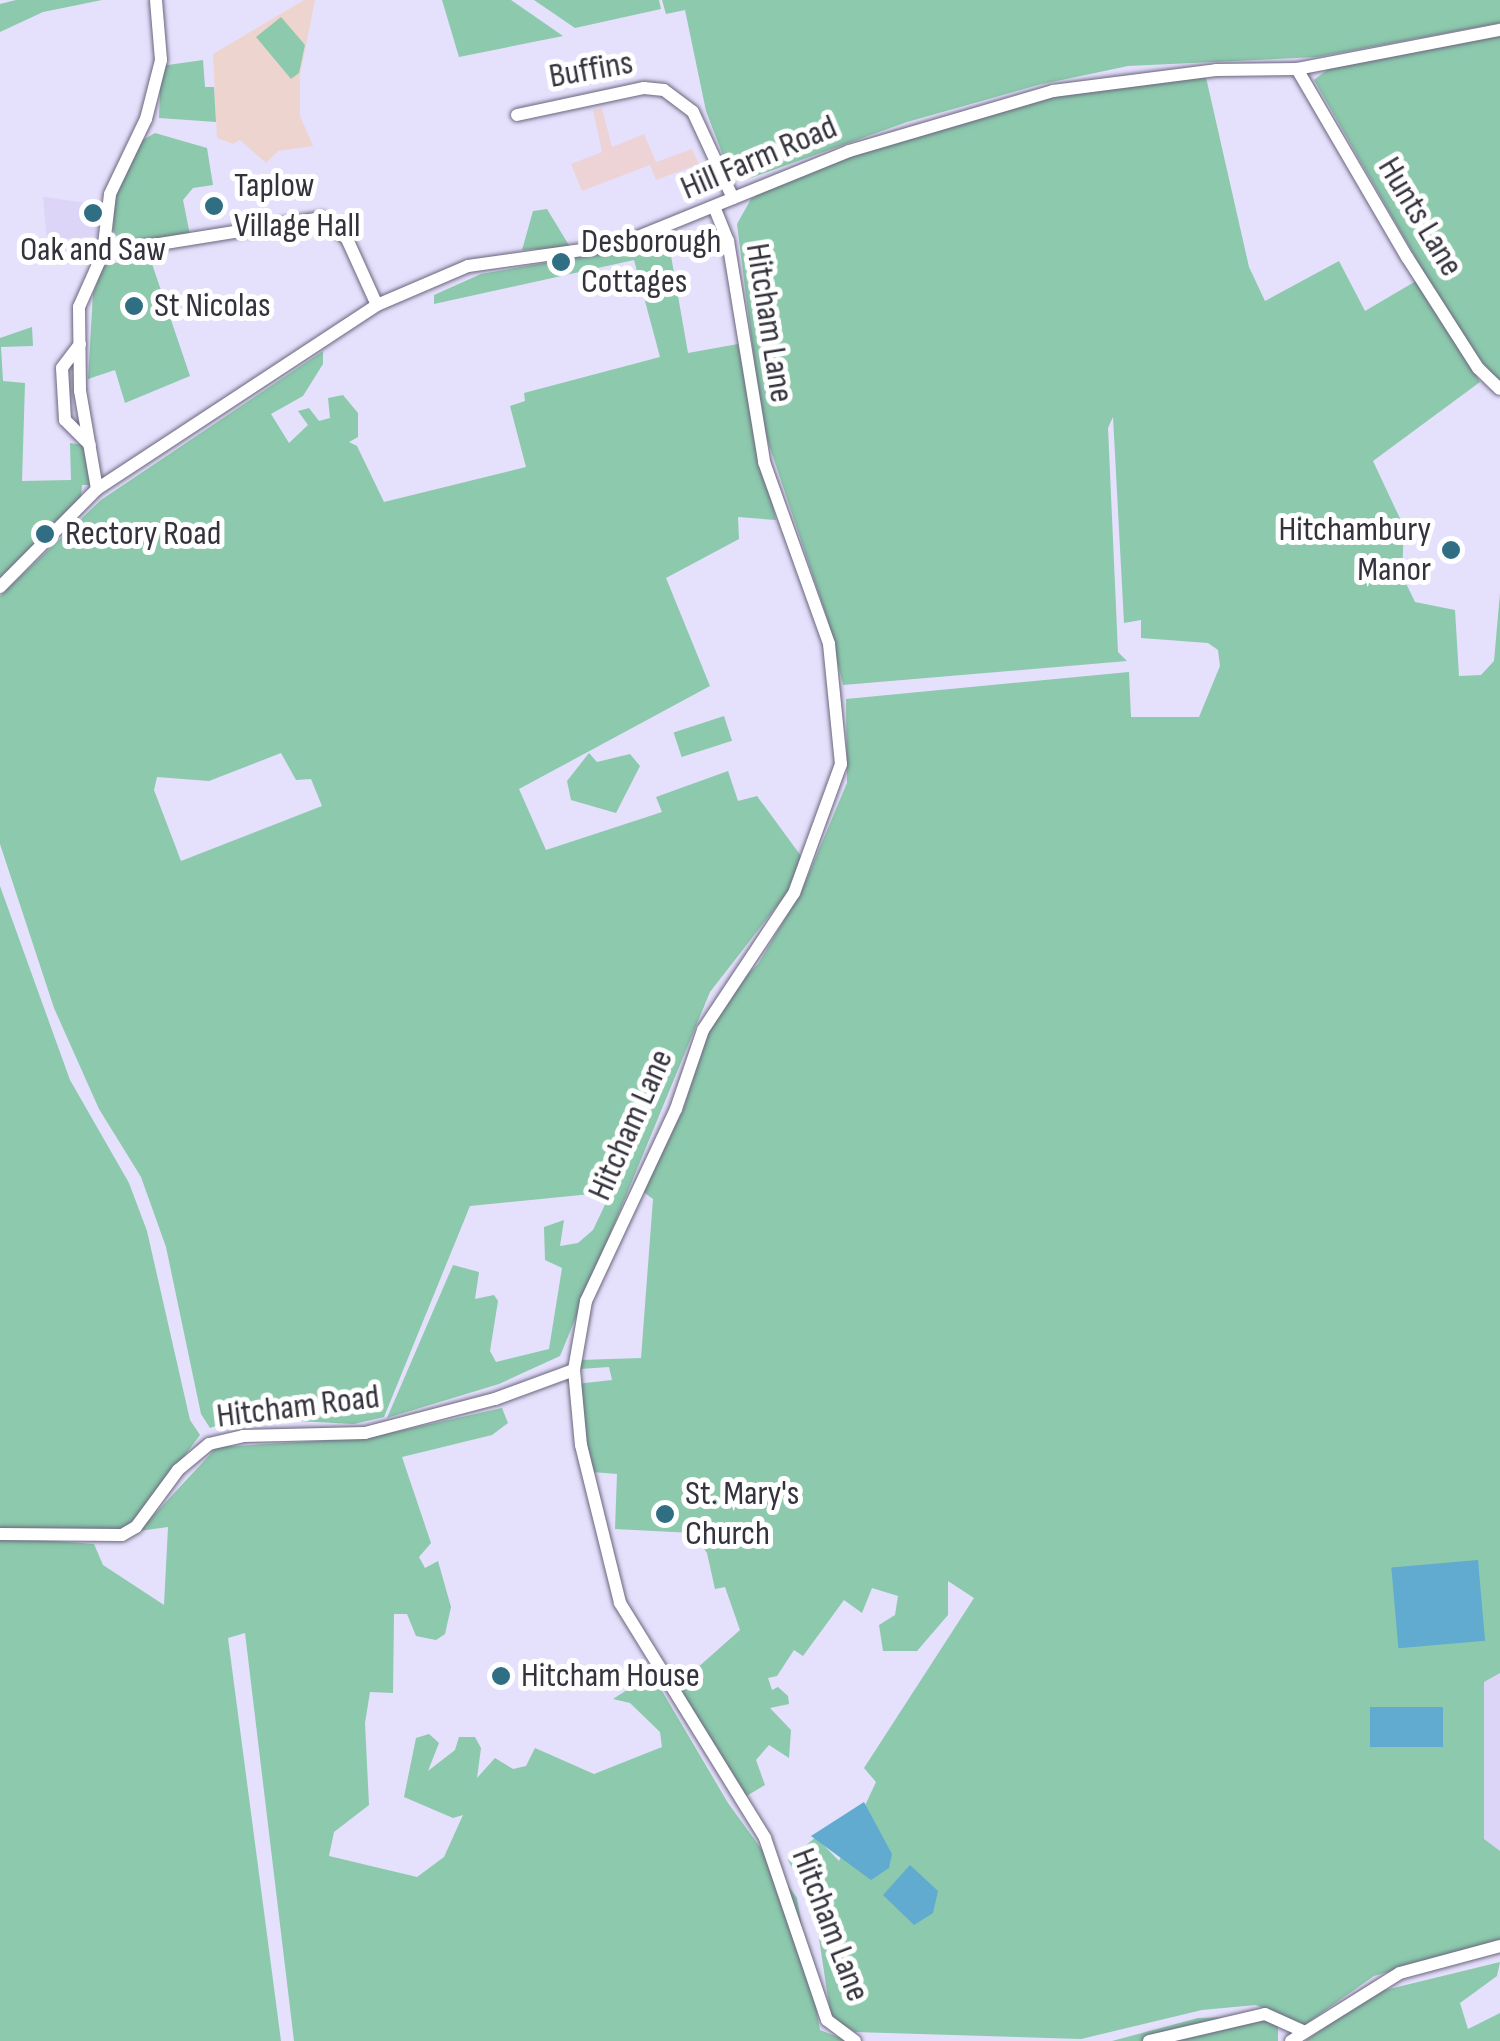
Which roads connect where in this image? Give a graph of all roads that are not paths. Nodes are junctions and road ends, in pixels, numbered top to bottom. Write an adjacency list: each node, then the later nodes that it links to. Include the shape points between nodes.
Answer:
1 (156, 0): 7 (street, via 161,60 146,119 110,194)
2 (1500, 30): 3 (street, Hill Farm Road)
3 (1298, 68): 5 (street, Hill Farm Road, via 1216,70 1053,91 848,151); 9 (street, Hunts Lane, via 1407,257 1478,368)
4 (517, 115): 5 (street, Buffins, via 644,88 664,90 693,112)
5 (733, 198): 6 (street, Hill Farm Road)
6 (715, 209): 8 (street, Hill Farm Road, via 618,245 496,258); 12 (street, Hitcham Lane, via 728,240 764,462 833,664 841,764 794,893 703,1030 676,1109 586,1301)
7 (103, 253): 8 (street, via 322,218 347,239); 10 (street, via 79,307 80,344 62,368 65,420 90,446)
8 (377, 305): 10 (street, Hill Farm Road, via 327,344)
9 (1500, 389)
10 (97, 489): 11 (street, Hill Farm Road)
11 (0, 587)
12 (574, 1370): 13 (street, Hitcham Road, via 496,1400 366,1433 244,1436 209,1444 178,1470 136,1527 122,1534); 16 (street, Hitcham Lane, via 581,1445 620,1603 765,1838 827,2020)
13 (0, 1534)
14 (1500, 1946): 15 (street, via 1400,1973)
15 (1303, 2031): 17 (street, via 1265,2014); 18 (street)
16 (855, 2041)
17 (1149, 2041)
18 (1291, 2041)

